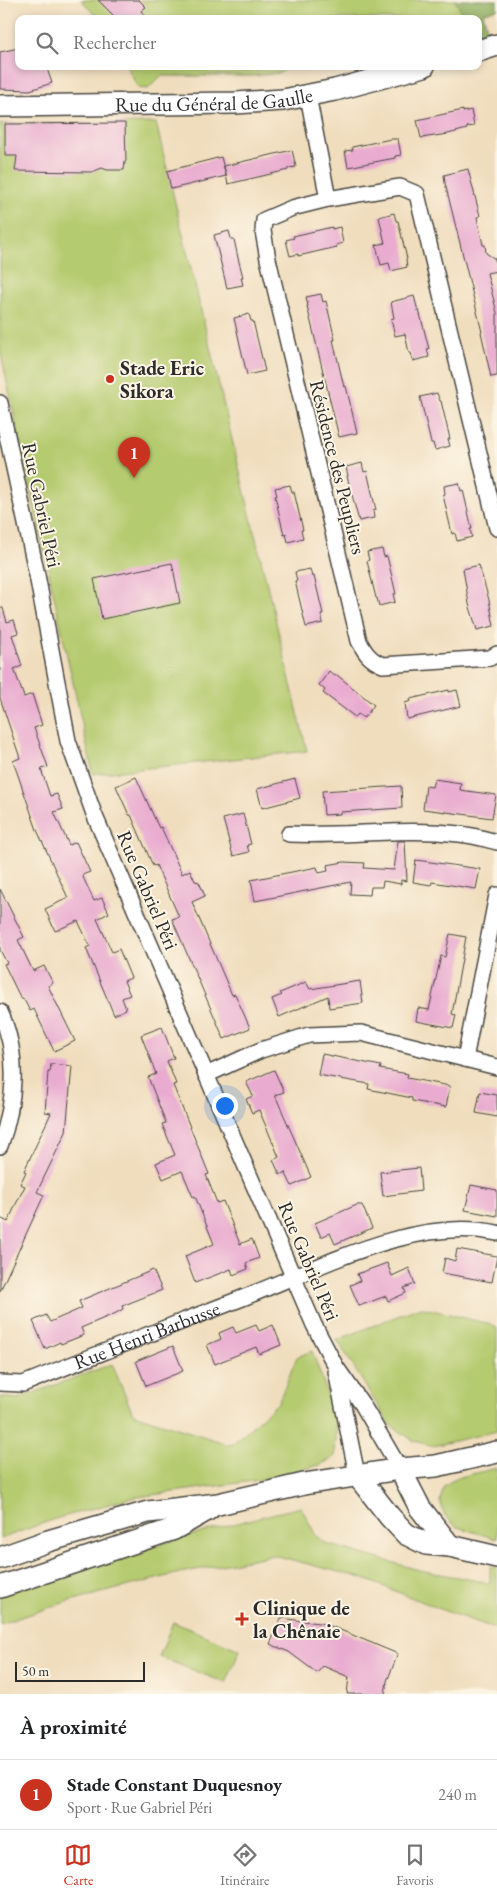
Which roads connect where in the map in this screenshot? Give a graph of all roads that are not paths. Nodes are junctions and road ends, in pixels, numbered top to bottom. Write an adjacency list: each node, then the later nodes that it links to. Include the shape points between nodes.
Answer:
1 (497, 46): 2 (main road)
2 (482, 50)
3 (409, 70): 4 (main road, Rue du Général de Gaulle)
4 (308, 96): 5 (main road, Rue du Général de Gaulle, via 236,103); 6 (street)
5 (0, 106)
6 (328, 199): 8 (street, Résidence des Peupliers, via 400,187 417,194); 9 (street, Résidence des Peupliers, via 292,208 264,220 263,231 359,641 364,652 383,665 490,658)
7 (0, 407): 16 (street, Rue Gabriel Péri, via 37,575 68,741 94,814)
8 (497, 528)
9 (497, 654)
10 (289, 834): 11 (street, via 416,831 460,834)
11 (497, 842)
12 (497, 895): 14 (street)
13 (0, 1012): 17 (street, via 12,1052 13,1084 11,1109)
14 (464, 1059): 15 (street); 16 (street, via 361,1033 309,1035 261,1050)
15 (497, 1067)
16 (206, 1075): 19 (street, Rue Gabriel Péri)
17 (0, 1146)
18 (497, 1233): 19 (street, Rue Henri Barbusse, via 478,1229 440,1230 364,1249)
19 (293, 1278): 20 (street, Rue Gabriel Péri); 21 (street, Rue Henri Barbusse, via 23,1384)
20 (336, 1368): 23 (street, Rue Gabriel Péri, via 362,1404); 24 (street, Rue Gabriel Péri)
21 (0, 1383)
22 (497, 1452): 23 (main road, via 436,1466)
23 (400, 1469): 24 (main road); 26 (main road, via 420,1508)
24 (357, 1475): 25 (main road); 26 (main road, via 406,1534 426,1544)
25 (218, 1504): 28 (main road, via 148,1512); 29 (main road, via 174,1529)
26 (450, 1546): 27 (main road)
27 (497, 1557)
28 (0, 1558)
29 (0, 1587)

